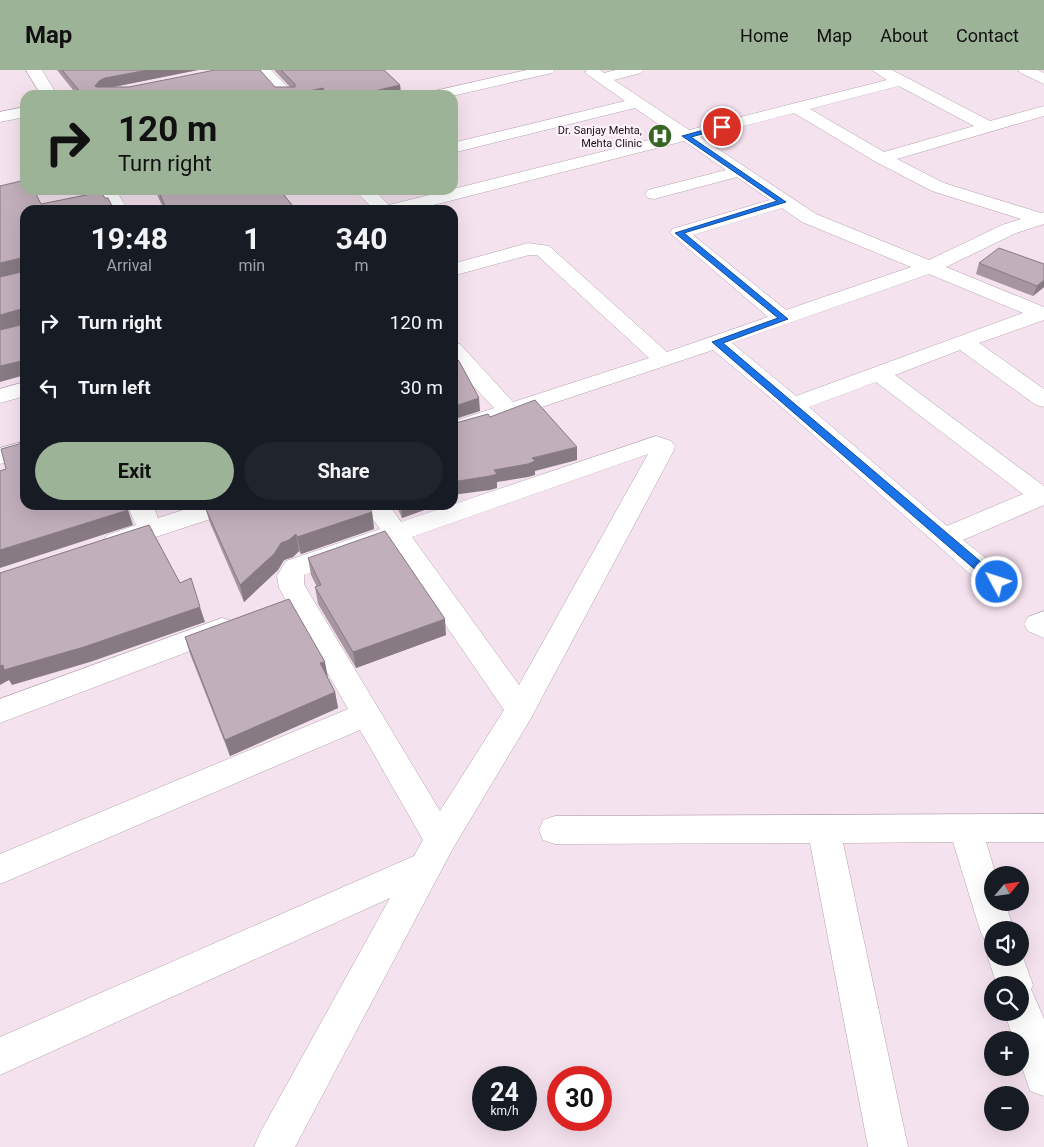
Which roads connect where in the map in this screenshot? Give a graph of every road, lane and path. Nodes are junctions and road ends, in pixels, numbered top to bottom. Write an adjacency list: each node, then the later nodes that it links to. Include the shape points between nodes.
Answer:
1 (34, 70): 10 (street)
2 (263, 70): 11 (street)
3 (547, 70): 12 (street)
4 (636, 70): 7 (street)
5 (880, 70): 9 (street)
6 (1026, 70): 8 (street)
7 (596, 74): 13 (street)
8 (1044, 78)
9 (901, 81): 14 (street); 18 (street)
10 (46, 90)
11 (282, 90)
12 (458, 90)
13 (637, 102): 19 (street); 20 (street)
14 (796, 108): 19 (street); 21 (street)
15 (1044, 111): 18 (street)
16 (20, 113): 17 (street)
17 (0, 117)
18 (990, 128): 21 (street)
19 (686, 136): 22 (street); 23 (street)
20 (458, 147)
21 (882, 158): 30 (street, via 938,187)
22 (737, 172): 24 (street); 27 (street)
23 (458, 193)
24 (654, 194)
25 (369, 195): 28 (street)
26 (452, 195): 29 (street)
27 (782, 202): 31 (street, via 826,226); 34 (street, via 679,233)
28 (379, 205)
29 (412, 205)
30 (1042, 218): 31 (street)
31 (930, 267): 33 (street); 34 (street)
32 (458, 268): 38 (street, via 528,249 542,250)
33 (1043, 313): 36 (street)
34 (784, 319): 35 (street)
35 (717, 342): 38 (street); 43 (street)
36 (964, 343): 39 (street); 42 (street)
37 (458, 355): 44 (street)
38 (664, 360): 44 (street)
39 (880, 374): 43 (street); 48 (street)
40 (20, 390): 41 (street)
41 (0, 396)
42 (1044, 400)
43 (793, 406): 54 (street)
44 (509, 411): 45 (street)
45 (458, 428)
46 (20, 450): 47 (street)
47 (0, 456)
48 (1043, 496): 54 (street)
49 (142, 510): 52 (street)
50 (211, 510): 52 (street)
51 (380, 510): 53 (street)
52 (151, 530): 55 (street)
53 (397, 534): 57 (street, via 295,568 289,580); 62 (street); 62 (street, via 652,444 663,446)
54 (944, 538): 56 (street)
55 (94, 548)
56 (997, 582)
57 (299, 600): 58 (street); 64 (street)
58 (271, 610)
59 (243, 621): 63 (street)
60 (1044, 621): 61 (street, via 1038,624)
61 (1044, 628)
62 (520, 710): 69 (street)
63 (0, 711)
64 (365, 715): 69 (street); 70 (street)
65 (1044, 828): 66 (street)
66 (965, 829): 68 (street); 71 (street)
67 (555, 830): 68 (street)
68 (824, 830): 76 (street)
69 (433, 853): 73 (street); 75 (street)
70 (0, 869)
71 (994, 921)
72 (1026, 1021): 74 (street)
73 (0, 1056)
74 (1044, 1077)
75 (274, 1147)
76 (888, 1147)

